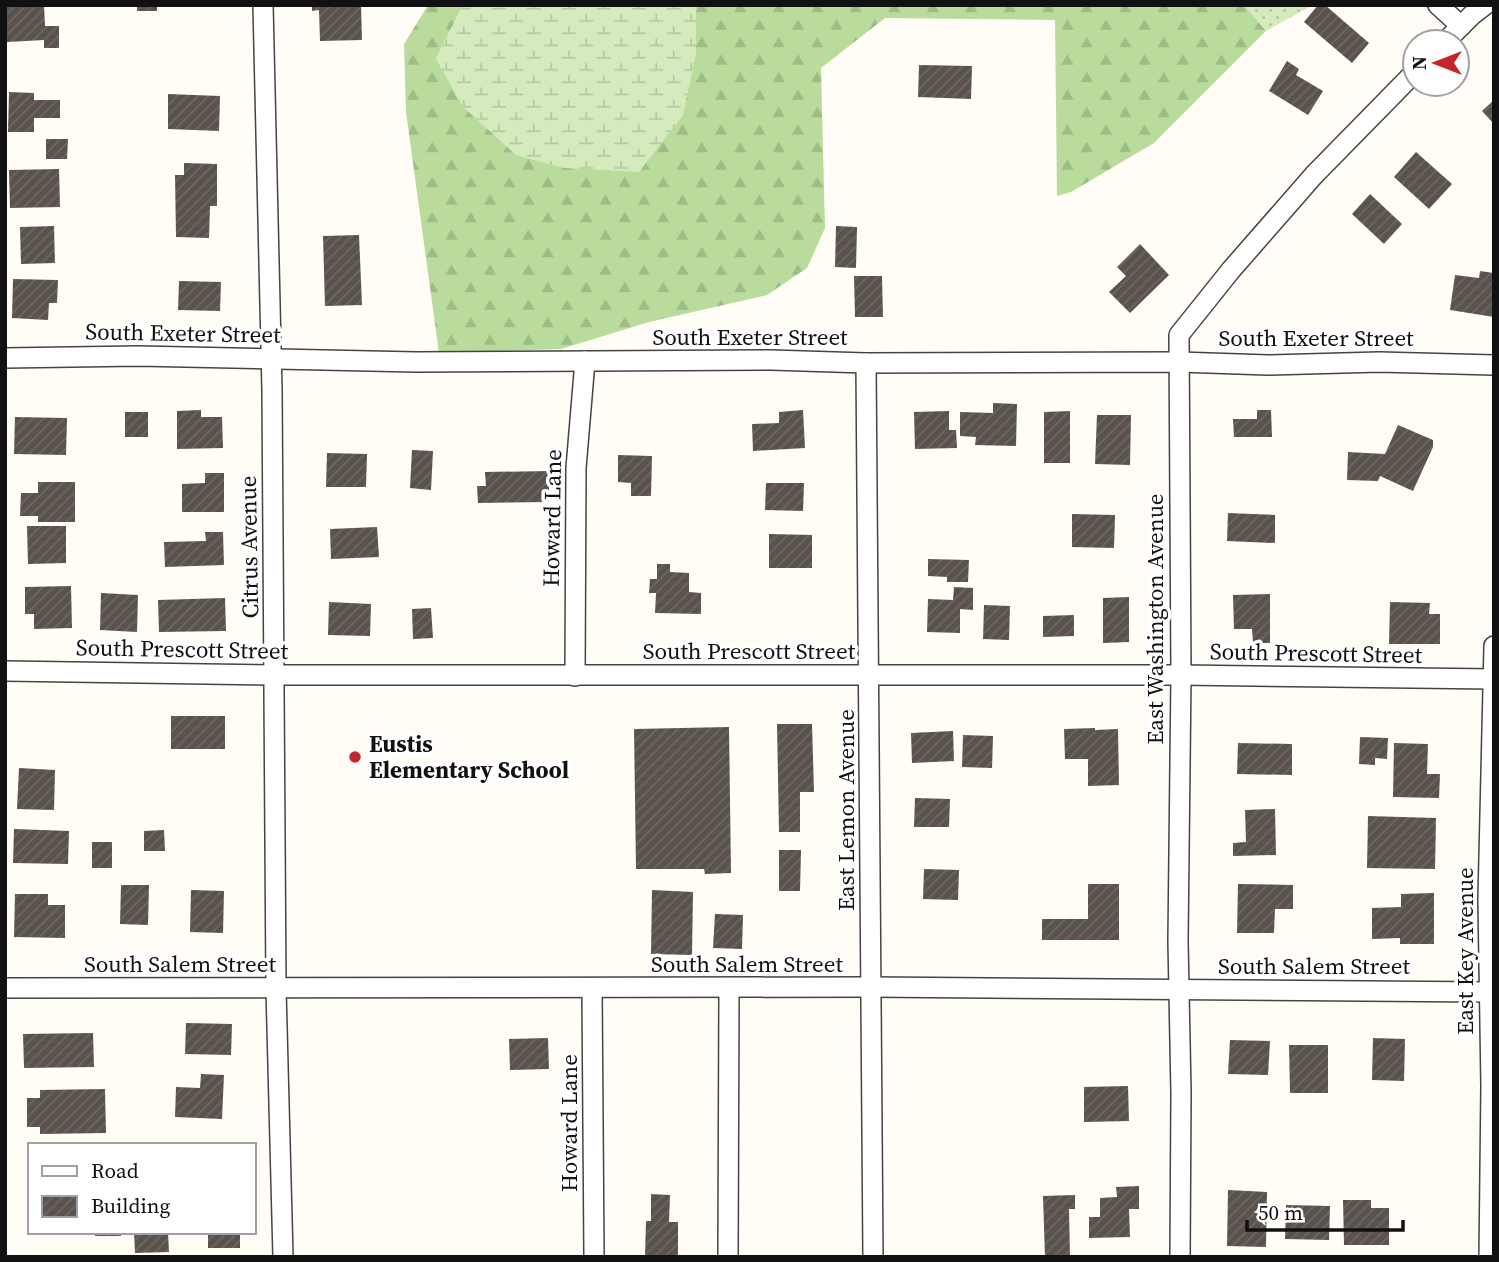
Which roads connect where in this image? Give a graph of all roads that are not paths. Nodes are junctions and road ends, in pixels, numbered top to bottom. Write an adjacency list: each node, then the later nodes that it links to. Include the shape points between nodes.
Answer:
1 (263, 5): 7 (street, Citrus Avenue)
2 (1438, 5): 4 (street)
3 (1485, 5): 4 (street)
4 (1461, 26)
5 (1401, 86): 9 (street, East Washington Avenue, via 1231,270 1179,335)
6 (5, 358): 7 (street, South Exeter Street)
7 (271, 358): 8 (street, South Exeter Street); 14 (street, Citrus Avenue)
8 (585, 361): 10 (street, South Exeter Street); 16 (street, Howard Lane, via 576,468)
9 (1179, 362): 10 (street, South Exeter Street); 11 (street, South Exeter Street); 15 (street, East Washington Avenue)
10 (866, 363): 17 (street, East Lemon Avenue)
11 (1494, 365)
12 (1494, 646): 18 (street, East Key Avenue)
13 (5, 671): 14 (street, South Prescott Street)
14 (276, 675): 16 (street, South Prescott Street); 21 (street, Citrus Avenue)
15 (1181, 675): 17 (street, South Prescott Street); 18 (street, South Prescott Street); 24 (street, East Washington Avenue)
16 (575, 676): 17 (street, South Prescott Street)
17 (870, 676): 19 (street, East Lemon Avenue)
18 (1493, 679): 25 (street, East Key Avenue)
19 (871, 987): 23 (street, South Salem Street); 24 (street, South Salem Street); 30 (street, East Lemon Avenue)
20 (5, 988): 21 (street, South Salem Street)
21 (276, 989): 22 (street, South Salem Street); 27 (street, Citrus Avenue)
22 (592, 989): 23 (street, South Salem Street); 28 (street, Howard Lane)
23 (729, 989): 29 (street)
24 (1179, 989): 25 (street, South Salem Street); 31 (street, East Washington Avenue)
25 (1488, 992): 26 (street, East Key Avenue)
26 (1493, 1087): 32 (street, East Key Avenue)
27 (283, 1257)
28 (594, 1257)
29 (728, 1257)
30 (873, 1257)
31 (1180, 1257)
32 (1489, 1257)

